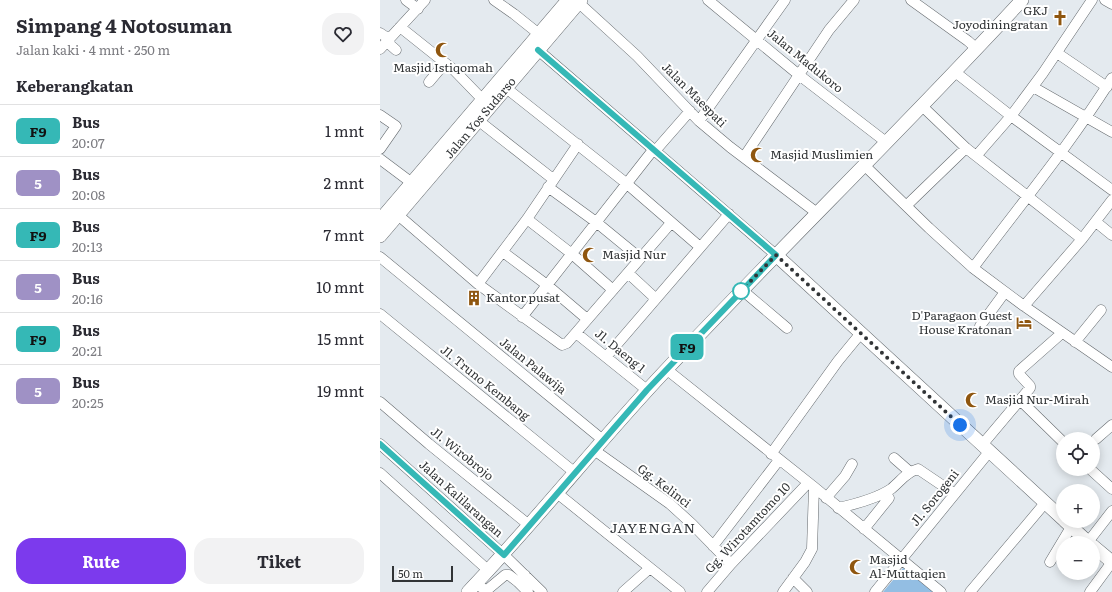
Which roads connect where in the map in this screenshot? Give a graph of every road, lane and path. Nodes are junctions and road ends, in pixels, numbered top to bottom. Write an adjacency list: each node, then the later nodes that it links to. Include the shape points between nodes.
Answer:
1 (406, 0): 13 (street)
2 (425, 0): 13 (street)
3 (494, 0): 17 (street, via 514,14)
4 (708, 0): 16 (street, Jalan Madukoro)
5 (785, 0): 16 (street)
6 (854, 0): 24 (street, via 829,30)
7 (911, 0): 19 (street)
8 (1022, 0): 19 (main road)
9 (1092, 0): 21 (street)
10 (1105, 0): 12 (street)
11 (576, 1): 17 (main road, Jalan Yos Sudarso); 31 (street, Jalan Maespati, via 637,56)
12 (1112, 4)
13 (418, 9): 14 (street)
14 (400, 27): 18 (street); 22 (street)
15 (380, 33): 18 (street)
16 (757, 39): 24 (street, Jalan Madukoro); 36 (street)
17 (536, 43): 28 (main road, Jalan Yos Sudarso); 29 (main road, Jalan Yos Sudarso); 42 (street)
18 (385, 44): 20 (street)
19 (977, 49): 23 (main road)
20 (396, 50)
21 (1057, 53): 26 (street); 27 (street)
22 (445, 63): 25 (street); 29 (street)
23 (955, 72): 30 (main road); 33 (street)
24 (799, 74): 38 (street, Jalan Madukoro); 45 (street)
25 (429, 82)
26 (1109, 83): 34 (street)
27 (1032, 87): 33 (street); 34 (street)
28 (506, 88): 35 (main road, Jalan Yos Sudarso); 39 (street)
29 (483, 100): 48 (main road, Jalan Yos Sudarso)
30 (922, 106): 38 (main road); 40 (street)
31 (690, 112): 36 (street, Jalan Maespati); 42 (street)
32 (380, 115): 41 (street, via 396,126)
33 (1011, 116): 43 (street); 44 (street)
34 (1086, 118): 37 (street); 43 (street)
35 (478, 121): 49 (street); 57 (main road, Jalan Yos Sudarso)
36 (699, 121): 45 (street, Jalan Maespati)
37 (1112, 132)
38 (886, 142): 47 (main road)
39 (578, 144): 49 (street); 50 (street)
40 (966, 148): 44 (street); 54 (street)
41 (380, 150)
42 (654, 151): 50 (street); 56 (street)
43 (1061, 152): 51 (street); 52 (street)
44 (976, 155): 52 (street)
45 (744, 157): 55 (street, Jalan Maespati)
46 (380, 159): 48 (street)
47 (864, 165): 54 (street); 55 (main road)
48 (412, 183): 59 (main road, Jalan Yos Sudarso)
49 (550, 183): 58 (street); 60 (street)
50 (626, 183): 60 (street); 62 (street)
51 (1112, 190)
52 (1028, 196): 65 (street); 72 (street)
53 (1112, 200): 61 (street)
54 (907, 205): 72 (street)
55 (817, 213): 69 (main road)
56 (729, 214): 66 (street); 69 (street)
57 (398, 215): 64 (main road, Jalan Yos Sudarso); 74 (street)
58 (527, 219): 67 (street); 68 (street)
59 (380, 220)
60 (596, 222): 68 (street); 71 (street)
61 (1096, 222): 63 (street); 65 (street)
62 (671, 223): 66 (street); 71 (street)
63 (1112, 235)
64 (380, 236)
65 (1082, 239): 80 (street)
66 (700, 247): 79 (street)
67 (503, 252): 74 (street); 75 (street)
68 (572, 254): 75 (street); 76 (street)
69 (776, 255): 77 (main road); 89 (main road)
70 (380, 257): 100 (street, Jalan Palawija)
71 (640, 258): 73 (street)
72 (973, 268): 78 (street)
73 (628, 273): 76 (street); 79 (street)
74 (478, 284): 83 (street)
75 (547, 285): 83 (street); 84 (street)
76 (613, 290): 84 (street)
77 (742, 290): 86 (street); 93 (main road)
78 (1005, 292): 80 (street); 85 (street)
79 (655, 298): 91 (street)
80 (1024, 306): 87 (street)
81 (1101, 310): 90 (street)
82 (380, 314): 107 (street, Jl. Truno Kembang)
83 (522, 317): 88 (street, via 562,345)
84 (587, 319): 88 (street)
85 (980, 326)
86 (787, 328)
87 (1062, 332): 90 (street); 95 (street, Jl. Sorogeni, via 1019,371 1030,387)
88 (576, 333): 91 (street, Jl. Daeng 1)
89 (860, 333): 102 (main road); 104 (street, via 838,361)
90 (1074, 342): 92 (street)
91 (606, 357): 94 (street, Jl. Daeng 1)
92 (1112, 367)
93 (666, 369): 94 (main road); 104 (street)
94 (647, 390): 100 (main road)
95 (1020, 400): 98 (street); 102 (street, Jl. Sorogeni)
96 (380, 402): 121 (street, Jl. Wirobrojo)
97 (1112, 425): 99 (street)
98 (1056, 435)
99 (1100, 436)
100 (603, 440): 103 (main road)
101 (380, 444): 129 (street, Jalan Kalilarangan)
102 (986, 449): 114 (street, Jl. Sorogeni); 117 (main road)
103 (594, 450): 107 (main road); 127 (street, Gg. Kelinci, via 670,504)
104 (775, 457): 111 (street); 127 (street)
105 (894, 458): 108 (street)
106 (852, 464): 115 (street)
107 (574, 472): 113 (main road)
108 (910, 472): 114 (street, via 920,469); 118 (street, via 889,490 856,504)
109 (380, 473): 135 (street)
110 (1098, 476): 112 (street)
111 (811, 485): 115 (street); 133 (street, Gg. Wirotamtomo 10); 136 (street, via 812,549)
112 (1112, 489)
113 (557, 493): 121 (main road); 134 (street)
114 (955, 494): 130 (street, Jl. Sorogeni)
115 (826, 498): 118 (street)
116 (889, 498): 124 (street)
117 (1045, 503): 120 (main road); 148 (street)
118 (838, 508): 124 (street)
119 (1112, 511): 126 (street)
120 (1056, 513)
121 (529, 525): 129 (main road)
122 (1064, 528): 131 (street)
123 (1073, 528): 125 (main road)
124 (864, 529): 130 (street)
125 (1081, 536)
126 (1095, 536)
127 (713, 546): 133 (street, Gg. Kelinci)
128 (1100, 552): 132 (main road)
129 (504, 555): 135 (main road); 137 (street, Jalan Kalilarangan)
130 (901, 560): 146 (street, Jl. Sorogeni); 147 (street)
131 (1050, 562)
132 (1112, 562): 149 (street)
133 (731, 564): 143 (street, Gg. Wirotamtomo 10)
134 (650, 568): 141 (street); 142 (street)
135 (488, 571): 138 (main road)
136 (793, 578): 144 (street); 145 (street)
137 (522, 579): 138 (street, via 506,574 488,590); 139 (street); 140 (street, Jalan Kalilarangan)
138 (472, 588)
139 (528, 592)
140 (542, 592)
141 (623, 592)
142 (680, 592)
143 (707, 592)
144 (783, 592)
145 (807, 592)
146 (875, 592)
147 (941, 592)
148 (970, 592)
149 (1090, 592)

